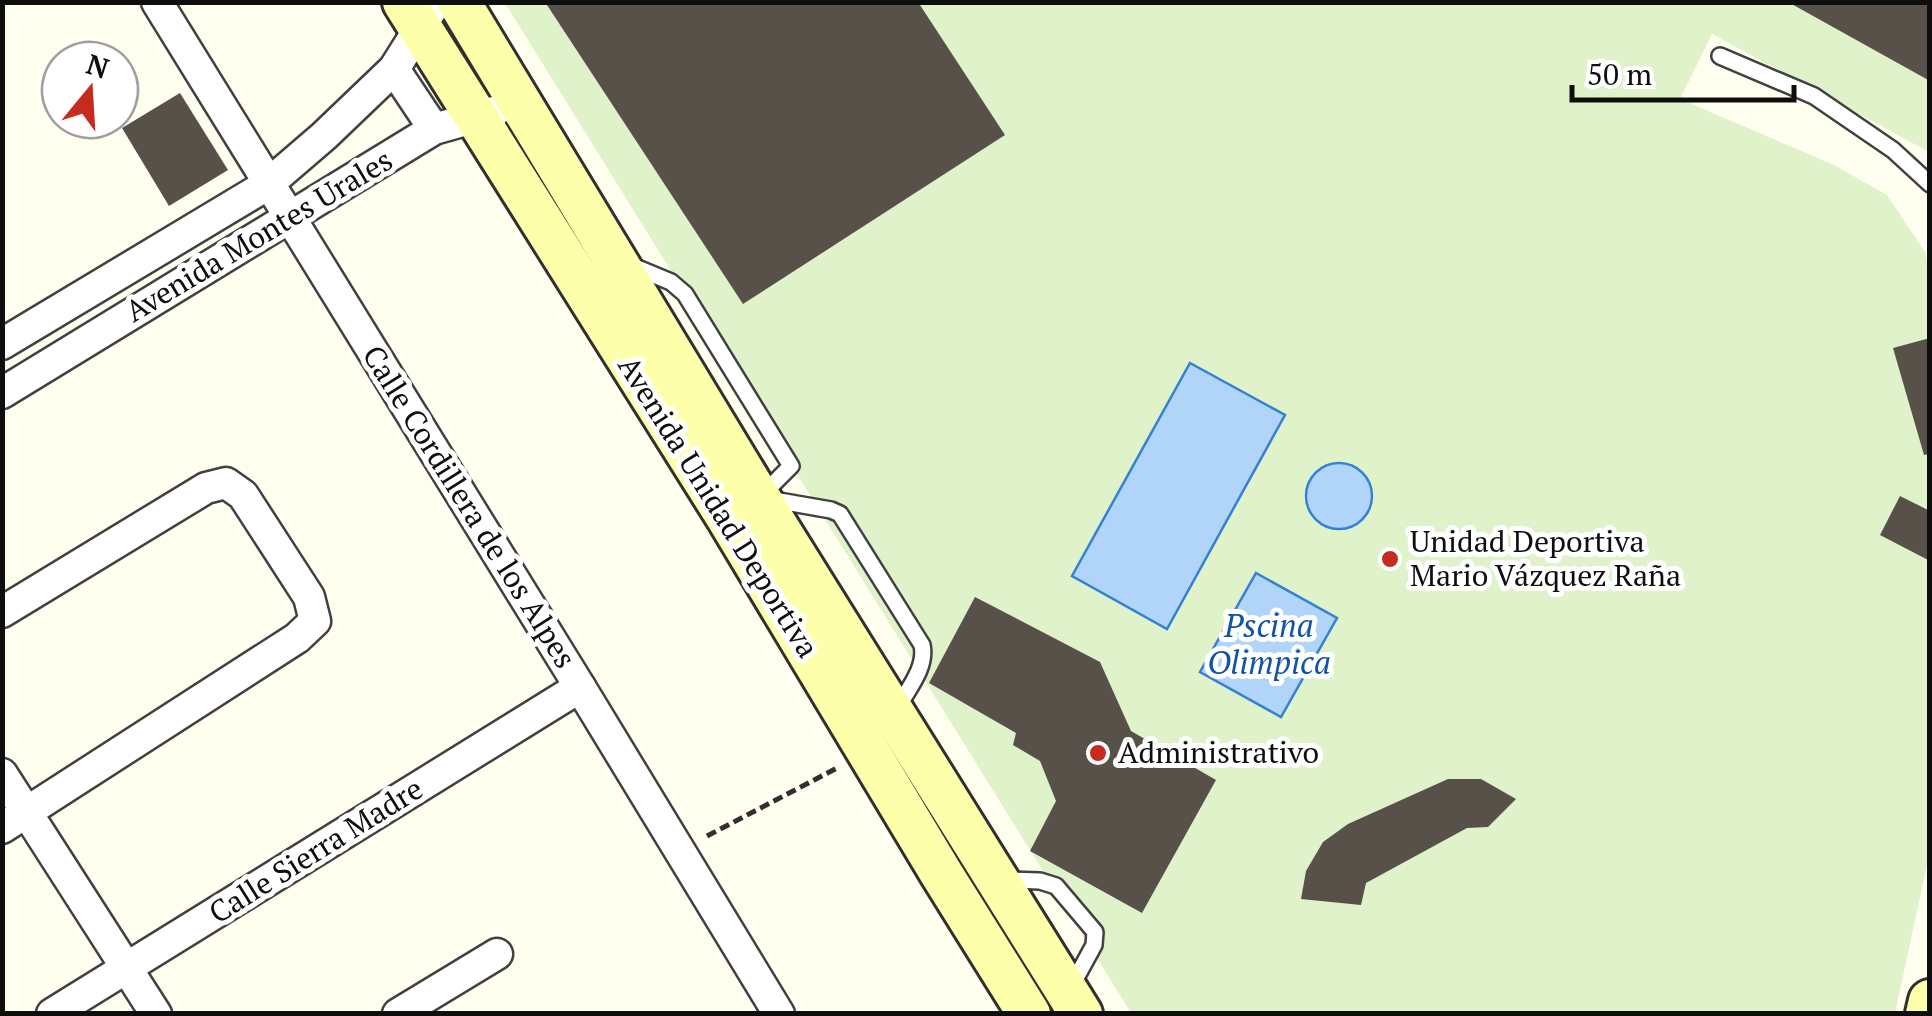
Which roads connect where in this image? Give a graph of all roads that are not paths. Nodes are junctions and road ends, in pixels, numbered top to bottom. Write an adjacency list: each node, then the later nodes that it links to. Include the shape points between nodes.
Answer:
1 (156, 2): 9 (street, Calle Cordillera de los Alpes)
2 (459, 2): 6 (street, Avenida Unidad Deportiva)
3 (420, 11): 5 (street, Avenida Montes Urales); 7 (street, Avenida Unidad Deportiva)
4 (1720, 56): 10 (lane, via 1814,96 1894,150)
5 (394, 69): 8 (street); 9 (street, Avenida Montes Urales)
6 (526, 112): 7 (street, Avenida Montes Urales); 14 (street, Avenida Unidad Deportiva, via 617,260)
7 (475, 118): 8 (street, Avenida Montes Urales); 14 (street, Avenida Unidad Deportiva)
8 (434, 129): 11 (street, Avenida Montes Urales)
9 (267, 184): 11 (street, Calle Cordillera de los Alpes); 12 (street, Avenida Montes Urales)
10 (1930, 184)
11 (288, 217): 13 (street, Avenida Montes Urales); 16 (street, Calle Cordillera de los Alpes)
12 (2, 344)
13 (2, 393)
14 (743, 508): 17 (street, Avenida Unidad Deportiva); 17 (lane, via 840,514 922,645 921,666); 21 (street, Avenida Unidad Deportiva, via 868,752)
15 (2, 612): 19 (street, via 206,488 226,483 243,495 300,582 315,621)
16 (580, 687): 24 (street, Calle Sierra Madre); 31 (street, Calle Cordillera de los Alpes)
17 (894, 714): 20 (street, Avenida Unidad Deportiva)
18 (2, 774): 19 (street)
19 (15, 821): 24 (street)
20 (989, 866): 21 (street); 22 (street, Avenida Unidad Deportiva); 27 (lane, via 1056,886 1094,932)
21 (941, 873): 25 (street, Avenida Unidad Deportiva)
22 (1044, 953): 25 (street); 27 (street, Avenida Unidad Deportiva)
23 (497, 954): 30 (street)
24 (128, 967): 28 (street, Calle Sierra Madre); 29 (street)
25 (1004, 973): 32 (street, Avenida Unidad Deportiva)
26 (1930, 1001): 33 (street)
27 (1075, 1003)
28 (52, 1014)
29 (156, 1014)
30 (398, 1014)
31 (778, 1014)
32 (1029, 1014)
33 (1927, 1014)

